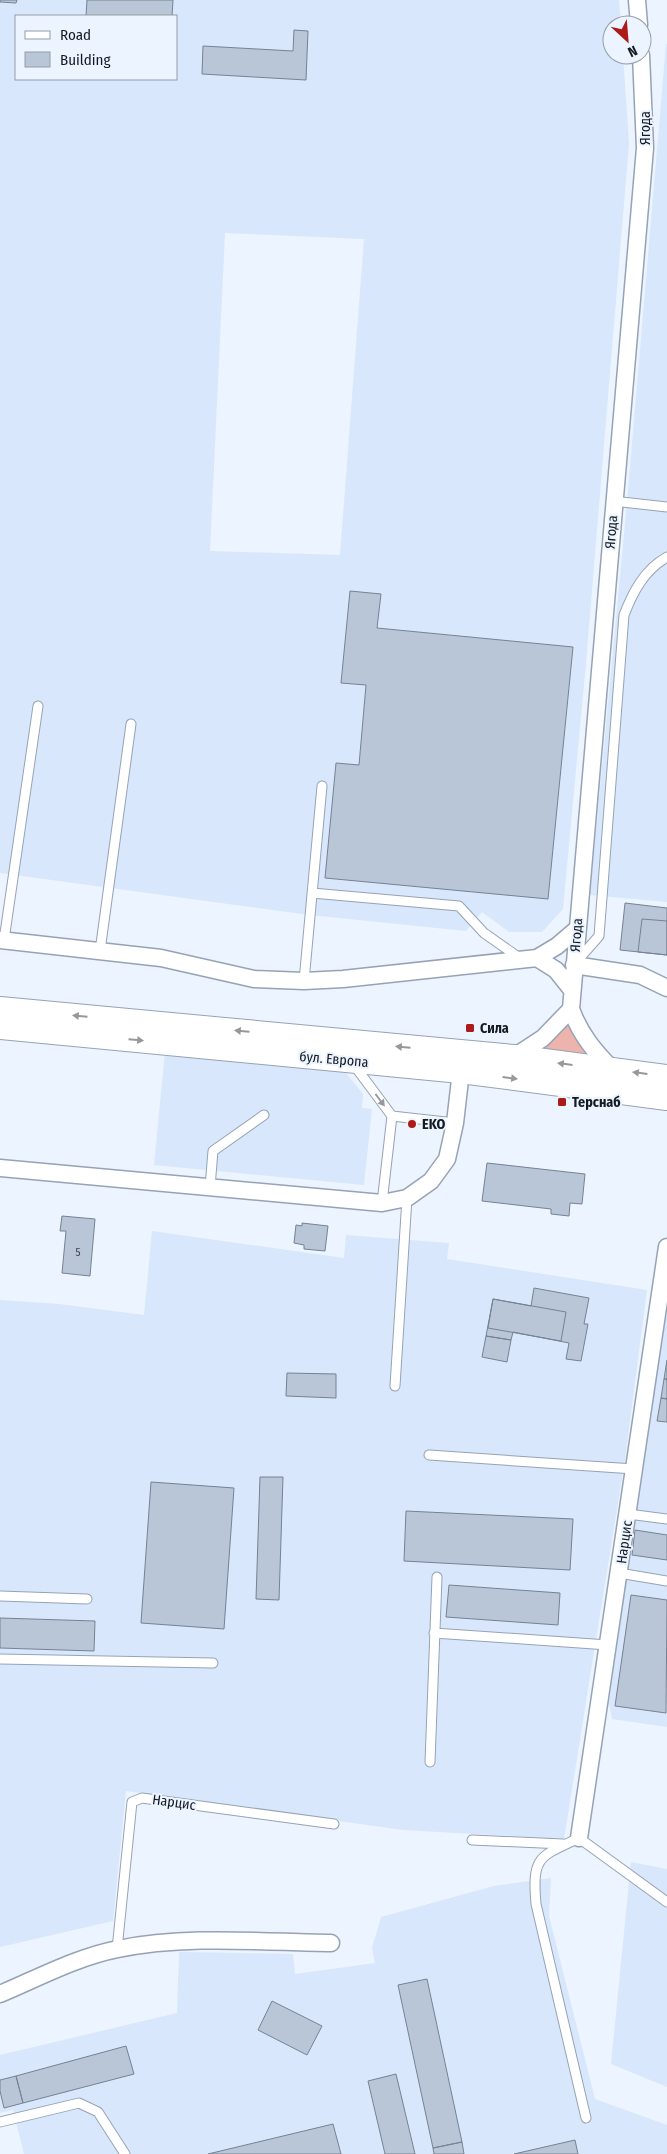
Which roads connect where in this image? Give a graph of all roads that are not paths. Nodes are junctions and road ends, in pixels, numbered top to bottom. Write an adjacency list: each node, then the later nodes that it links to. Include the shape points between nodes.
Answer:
1 (637, 0): 2 (street)
2 (638, 15)
3 (642, 65): 4 (street, Ягода, via 645,148)
4 (613, 501): 5 (lane); 12 (street, Ягода)
5 (667, 507)
6 (667, 557): 16 (lane, via 634,589 624,615 598,936)
7 (38, 706): 11 (lane)
8 (131, 724): 14 (lane)
9 (322, 786): 10 (lane)
10 (312, 892): 15 (lane, via 459,906 484,933); 17 (lane)
11 (4, 911): 13 (lane)
12 (576, 929): 15 (street, via 557,946); 16 (street, Ягода)
13 (2, 940): 14 (street)
14 (100, 951): 17 (street, via 161,958 254,979)
15 (529, 958): 17 (street); 19 (street, via 556,970)
16 (574, 964): 18 (street, via 640,975); 19 (street, Ягода)
17 (304, 981)
18 (667, 988)
19 (572, 990): 21 (street, Ягода)
20 (0, 1009): 23 (main road, бул. Европа, one-way to 20)
21 (571, 1009): 23 (street, via 543,1038); 25 (street, via 578,1029)
22 (0, 1027): 24 (main road, бул. Европа, one-way to 24)
23 (514, 1057): 25 (main road, бул. Европа, one-way to 23)
24 (351, 1061): 26 (main road, бул. Европа); 30 (lane, one-way to 30)
25 (613, 1070): 27 (main road, бул. Европа, one-way to 25)
26 (461, 1071): 28 (main road, бул. Европа, one-way to 28); 31 (street)
27 (667, 1077)
28 (667, 1098)
29 (264, 1115): 33 (lane, via 213,1151)
30 (392, 1116): 31 (lane); 35 (lane)
31 (455, 1123): 34 (street, via 447,1159 431,1181)
32 (0, 1168): 33 (street)
33 (210, 1187): 35 (street)
34 (407, 1198): 35 (street); 38 (lane)
35 (382, 1203)
36 (667, 1247): 37 (street, Нарцис)
37 (662, 1313): 40 (street, Нарцис)
38 (395, 1386)
39 (429, 1455): 40 (lane)
40 (634, 1469): 41 (street, Нарцис)
41 (628, 1514): 42 (lane); 43 (street, Нарцис)
42 (667, 1519)
43 (619, 1573): 45 (lane); 49 (street, Нарцис)
44 (436, 1577): 48 (lane)
45 (667, 1581)
46 (0, 1596): 47 (lane)
47 (87, 1598)
48 (434, 1633): 49 (lane); 52 (lane)
49 (608, 1645): 55 (street, Нарцис)
50 (0, 1659): 51 (lane)
51 (213, 1663)
52 (430, 1762)
53 (334, 1824): 58 (lane, Нарцис, via 142,1798 132,1802)
54 (472, 1840): 55 (lane)
55 (572, 1841): 56 (lane); 60 (lane, via 547,1853 537,1863 534,1880 536,1904)
56 (667, 1902)
57 (332, 1943): 58 (street, via 178,1941)
58 (117, 1949): 59 (street, via 70,1964)
59 (0, 1994)
60 (586, 2118)
61 (0, 2122): 62 (lane, via 80,2103 98,2112)
62 (125, 2154)

